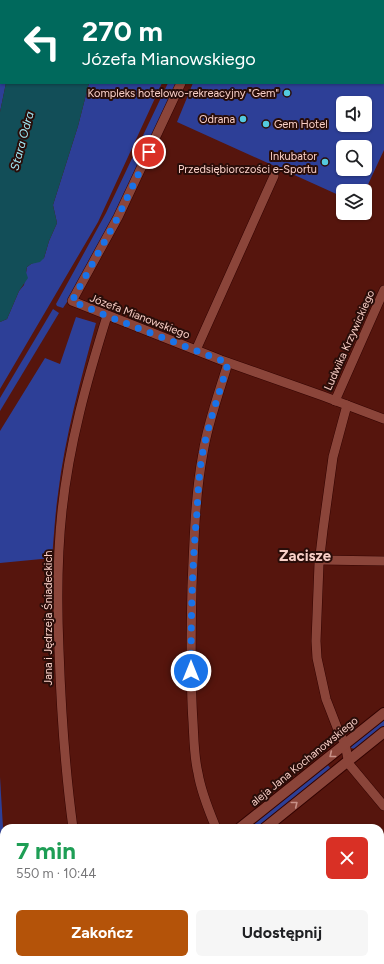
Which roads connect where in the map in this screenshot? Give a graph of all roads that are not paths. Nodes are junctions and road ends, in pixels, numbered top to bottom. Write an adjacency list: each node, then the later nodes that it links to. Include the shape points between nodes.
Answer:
1 (181, 84): 4 (street, Józefa Mianowskiego, via 118,217 72,301)
2 (274, 176): 5 (street)
3 (384, 290): 7 (street, Ludwika Krzywickiego)
4 (107, 316): 5 (street, Józefa Mianowskiego); 17 (street, Jana i Jędrzeja Śniadeckich, via 90,370 70,457 59,549 57,597 60,696)
5 (196, 350): 6 (street, Józefa Mianowskiego)
6 (228, 363): 7 (street, Józefa Mianowskiego); 18 (street, via 210,422 201,464 194,538 191,621 191,697 195,756 202,790)
7 (336, 401): 8 (street, Józefa Mianowskiego)
8 (347, 405): 9 (street, Józefa Mianowskiego); 10 (street, via 331,466)
9 (384, 419)
10 (320, 560): 11 (street); 14 (street, via 317,658 326,699)
11 (384, 561)
12 (384, 713): 14 (main road, aleja Jana Kochanowskiego)
13 (384, 732): 15 (main road)
14 (346, 744): 15 (street); 19 (main road, aleja Jana Kochanowskiego, one-way to 19)
15 (348, 761): 16 (street); 20 (main road, one-way to 15)
16 (384, 806)
17 (73, 824)
18 (215, 824)
19 (245, 824)
20 (270, 824)

